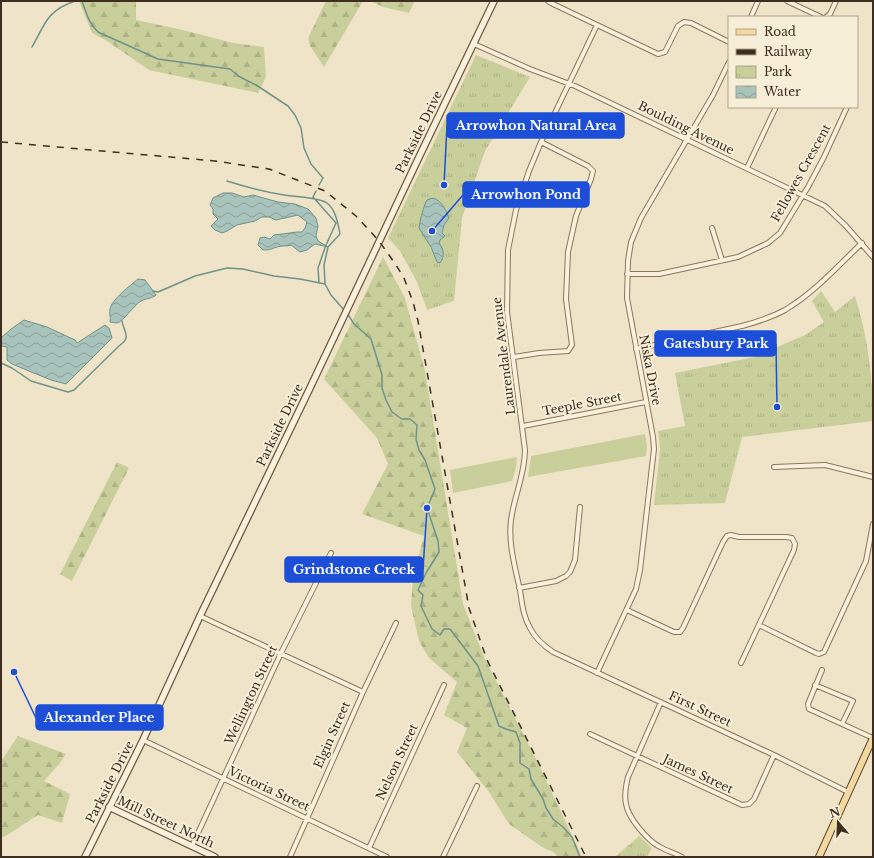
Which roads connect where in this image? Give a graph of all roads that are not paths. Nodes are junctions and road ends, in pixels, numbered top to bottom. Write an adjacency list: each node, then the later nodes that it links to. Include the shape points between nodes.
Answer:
1 (494, 1): 11 (main road, Parkside Drive)
2 (548, 1): 9 (street)
3 (758, 1): 6 (street)
4 (787, 1): 7 (street)
5 (836, 1): 8 (street)
6 (751, 16)
7 (819, 16)
8 (827, 16)
9 (597, 25): 10 (street, via 658,54 665,52 678,26 684,22); 13 (street, Laurendale Avenue)
10 (728, 42)
11 (474, 44): 13 (street, Boulding Avenue); 36 (main road, Parkside Drive)
12 (728, 64): 16 (street, Niska Drive)
13 (569, 83): 16 (street, Boulding Avenue); 17 (street, Laurendale Avenue)
14 (776, 108): 18 (street)
15 (847, 108): 19 (street, Fellowes Crescent)
16 (687, 140): 18 (street, Boulding Avenue); 24 (street, Niska Drive, via 640,218 631,242)
17 (541, 142): 26 (street, Laurendale Avenue, via 516,210 508,250 507,312); 26 (street, via 593,171 576,216 568,252 566,299 572,345 568,351)
18 (747, 168): 19 (street, Boulding Avenue)
19 (803, 195): 21 (street, Boulding Avenue, via 830,210); 23 (street, Fellowes Crescent, via 774,239 745,254)
20 (712, 228): 23 (street)
21 (862, 243): 22 (street, Boulding Avenue); 25 (street, via 812,290 785,310 742,326)
22 (873, 257)
23 (722, 260): 24 (street, Fellowes Crescent, via 658,274)
24 (627, 274): 25 (street, Niska Drive, via 627,298)
25 (636, 349): 27 (street, Niska Drive)
26 (514, 357): 28 (street, Laurendale Avenue)
27 (646, 402): 28 (street, Teeple Street); 35 (street, Niska Drive, via 654,449 640,570 636,589)
28 (523, 426): 34 (street, Laurendale Avenue, via 524,464 510,527)
29 (774, 467): 30 (street, via 825,465)
30 (873, 477)
31 (580, 507): 34 (street, via 575,560 570,572 556,581)
32 (873, 524): 38 (street, via 866,561 824,652 816,653)
33 (331, 554): 40 (street, Wellington Street)
34 (519, 588): 39 (street, Laurendale Avenue, via 528,625)
35 (627, 610): 38 (street, via 674,632 680,632 727,536 789,537 794,540 794,550); 43 (street, Niska Drive)
36 (200, 616): 40 (street); 51 (main road, Parkside Drive)
37 (396, 623): 46 (street, Elgin Street)
38 (759, 625): 41 (street)
39 (543, 645): 43 (street, First Street)
40 (281, 653): 46 (street); 54 (street, Wellington Street)
41 (741, 663)
42 (822, 670): 45 (street)
43 (597, 673): 47 (street, First Street)
44 (444, 685): 60 (street, Nelson Street)
45 (816, 685): 48 (street, via 808,704 809,709); 48 (street, via 853,701)
46 (363, 692): 58 (street, Elgin Street)
47 (661, 702): 52 (street, First Street); 53 (street)
48 (842, 724): 50 (street)
49 (590, 734): 53 (street, James Street)
50 (873, 738): 56 (main road)
51 (143, 740): 54 (street, Victoria Street); 57 (main road, Parkside Drive)
52 (774, 755): 53 (street, James Street, via 754,799 749,804 742,805); 56 (street, First Street)
53 (637, 756): 66 (street, via 627,782 626,805 643,834 659,847)
54 (223, 778): 58 (street, Victoria Street); 59 (street, Wellington Street)
55 (477, 786): 65 (street)
56 (848, 792): 67 (main road)
57 (109, 807): 59 (main road, Mill Street North); 61 (main road, Parkside Drive)
58 (306, 818): 60 (street, Victoria Street); 63 (street, Elgin Street)
59 (192, 846): 62 (main road, Mill Street North)
60 (369, 848): 64 (street, Victoria Street)
61 (85, 857)
62 (215, 857)
63 (290, 857)
64 (387, 857)
65 (444, 857)
66 (682, 857)
67 (819, 857)

